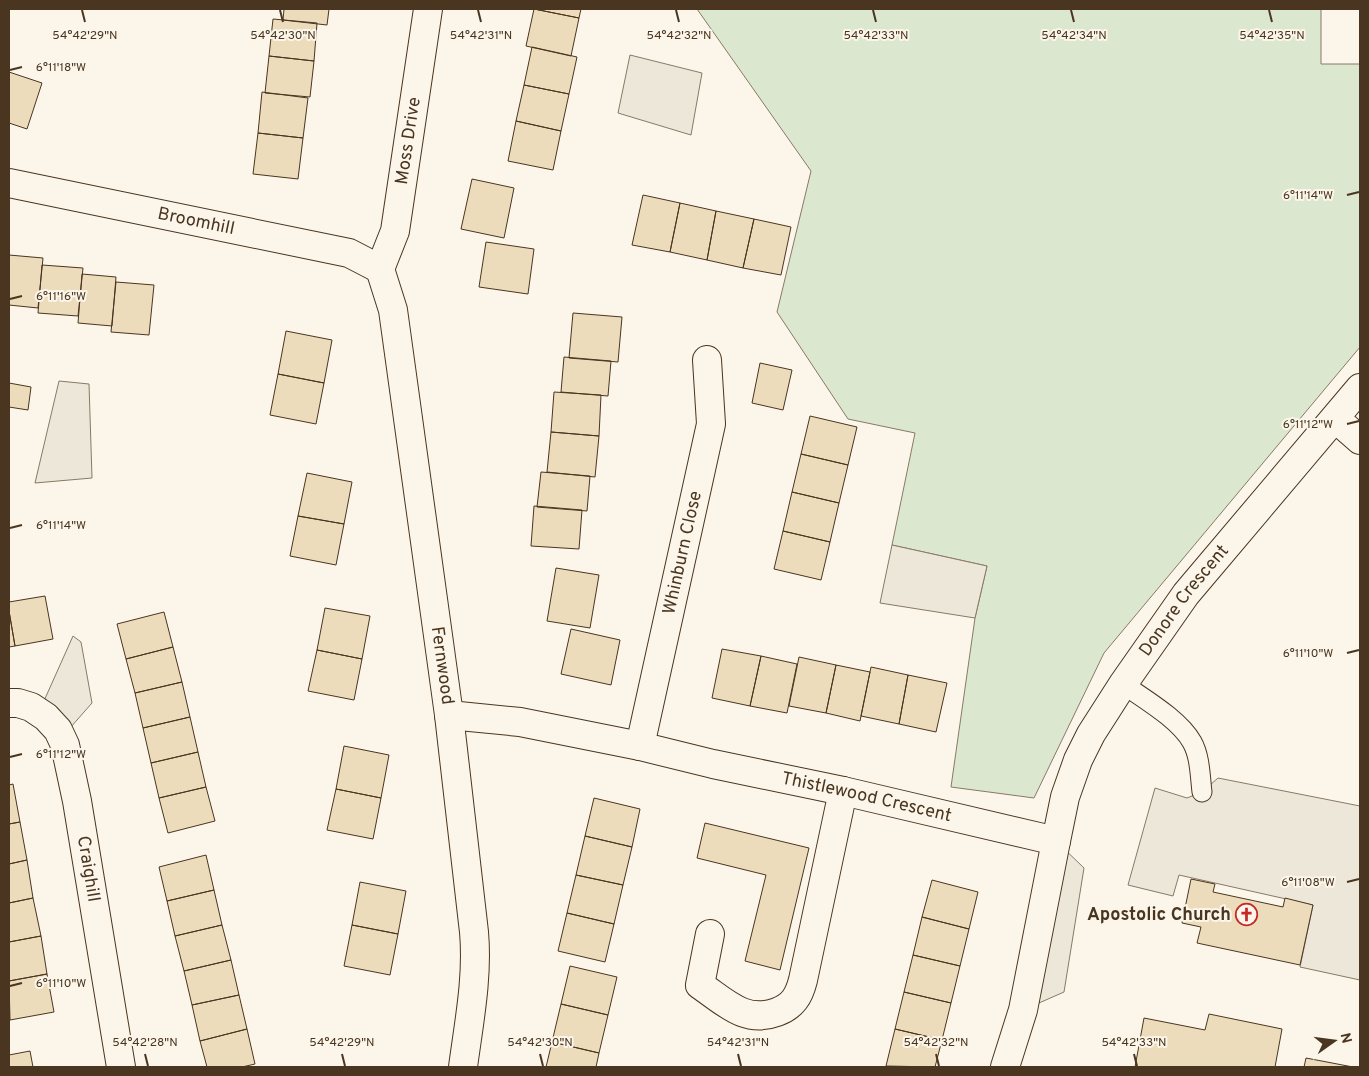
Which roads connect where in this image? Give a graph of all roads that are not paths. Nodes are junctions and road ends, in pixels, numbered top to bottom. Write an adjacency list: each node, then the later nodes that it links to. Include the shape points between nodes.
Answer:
1 (428, 9): 3 (street, Moss Drive, via 395,231)
2 (9, 183): 3 (street, Broomhill, via 349,252)
3 (380, 269): 10 (street, Fernwood, via 393,310)
4 (707, 360): 11 (street, Whinburn Close, via 710,424)
5 (1360, 388): 6 (street, Donore Crescent)
6 (1336, 418): 7 (street); 8 (street, Donore Crescent, via 1186,594)
7 (1360, 440)
8 (1123, 684): 13 (lane, via 1170,718 1192,741); 14 (street, Donore Crescent, via 1090,734 1078,760 1065,797)
9 (9, 703): 16 (street, Craighill, via 31,707 46,717 58,730 65,745)
10 (449, 715): 11 (street, Thistlewood Crescent, via 520,722); 17 (street, Fernwood, via 475,949)
11 (640, 746): 12 (street, Thistlewood Crescent)
12 (842, 791): 14 (street, Thistlewood Crescent); 15 (street, via 803,980 794,1001 769,1014 750,1016 700,985)
13 (1202, 792)
14 (1056, 841): 18 (street, via 1023,1010)
15 (710, 934)
16 (121, 1067)
17 (463, 1067)
18 (1005, 1067)

